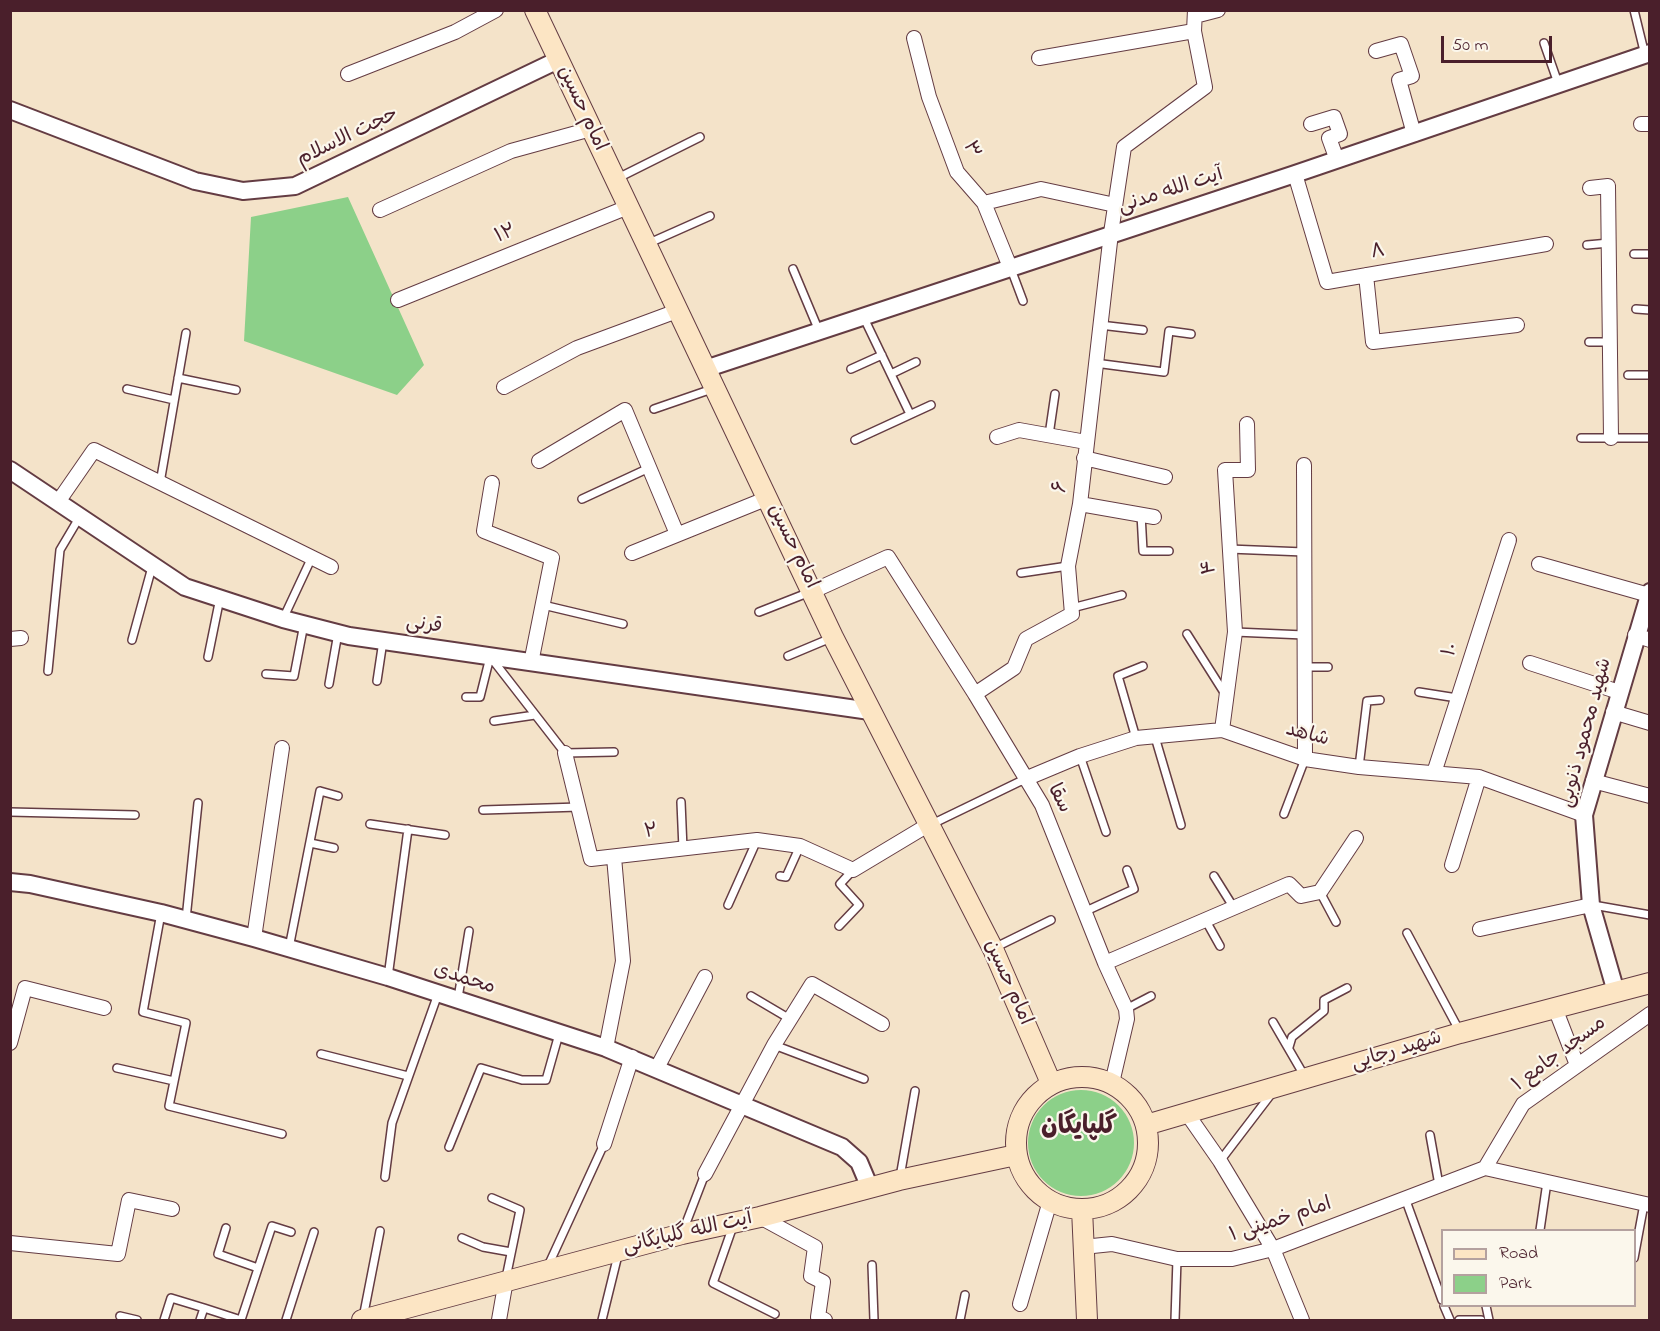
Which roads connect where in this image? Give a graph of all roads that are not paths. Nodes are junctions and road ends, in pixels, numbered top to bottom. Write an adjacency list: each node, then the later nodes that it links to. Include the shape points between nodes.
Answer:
1 (496, 10): 13 (street, via 455,32)
2 (535, 10): 12 (main road, امام حسین)
3 (1218, 10): 5 (street)
4 (1634, 10): 10 (lane)
5 (1195, 13): 6 (street)
6 (1194, 31): 11 (street); 25 (street, ۶, via 1205,87 1124,147)
7 (914, 38): 24 (street, ۳, via 929,98 957,172)
8 (1544, 44): 14 (lane)
9 (1376, 51): 18 (street, via 1401,44 1412,76 1399,80)
10 (1647, 54): 14 (street, آیت الله مدنی)
11 (1039, 58)
12 (558, 60): 15 (street, حجت الاسلام, via 295,186 243,191 195,181); 17 (main road, امام حسین)
13 (348, 74)
14 (1558, 84): 18 (street, آیت الله مدنی)
15 (10, 110)
16 (1311, 124): 20 (street, via 1335,117 1340,134 1329,138)
17 (591, 129): 22 (main road, امام حسین); 27 (street, via 512,151)
18 (1414, 134): 20 (street, آیت الله مدنی)
19 (700, 137): 22 (lane)
20 (1337, 160): 21 (street, آیت الله مدنی)
21 (1295, 174): 29 (street, آیت الله مدنی); 38 (street, ۸, via 1327,282)
22 (615, 180): 26 (main road, امام حسین)
23 (1590, 188): 30 (street, via 1608,186)
24 (984, 203): 25 (street, via 1041,189); 36 (street, ۳)
25 (1115, 205): 29 (street, ۶)
26 (628, 207): 31 (main road, امام حسین); 39 (street, ۱۲)
27 (380, 210)
28 (710, 216): 31 (lane)
29 (1111, 233): 36 (street, آیت الله مدنی); 45 (street, ۶)
30 (1609, 243): 33 (lane); 52 (street)
31 (646, 244): 43 (main road, امام حسین)
32 (1546, 244): 38 (street, ۸)
33 (1587, 245)
34 (1634, 254): 35 (lane)
35 (1650, 254)
36 (1010, 267): 40 (lane); 44 (street, آیت الله مدنی)
37 (794, 269): 48 (lane)
38 (1366, 275): 46 (street, via 1373,342)
39 (398, 300)
40 (1023, 301)
41 (1636, 309): 42 (lane)
42 (1650, 310)
43 (677, 311): 56 (main road, امام حسین); 62 (street, via 577,348)
44 (864, 316): 48 (street, آیت الله مدنی); 53 (lane)
45 (1100, 325): 47 (lane); 55 (street, ۶)
46 (1517, 325)
47 (1143, 330)
48 (819, 331): 56 (street, آیت الله مدنی)
49 (186, 333): 61 (lane)
50 (1191, 334): 55 (lane, via 1169,332 1164,372)
51 (1589, 342): 52 (lane)
52 (1610, 342): 75 (street)
53 (882, 355): 57 (lane); 58 (lane)
54 (916, 362): 58 (lane)
55 (1095, 363): 78 (street, ۶)
56 (705, 369): 64 (main road, امام حسین)
57 (851, 369)
58 (891, 374): 70 (lane)
59 (1628, 375): 60 (lane)
60 (1650, 375)
61 (178, 378): 65 (lane); 67 (lane)
62 (504, 387)
63 (128, 388): 67 (lane)
64 (714, 388): 69 (lane); 87 (main road, امام حسین)
65 (236, 390)
66 (1055, 394): 72 (lane)
67 (174, 400): 85 (lane)
68 (931, 405): 70 (lane)
69 (654, 409)
70 (910, 414): 77 (lane)
71 (1247, 424): 95 (street, ۴, via 1248,470 1225,470)
72 (1049, 435): 73 (street, via 1019,430); 78 (street)
73 (997, 438)
74 (1581, 438): 75 (lane)
75 (1611, 438): 76 (lane)
76 (1650, 438)
77 (855, 440)
78 (1086, 442): 79 (street, ۶)
79 (1084, 458): 84 (street); 90 (street, ۶)
80 (539, 461): 82 (street, via 625,410)
81 (1304, 465): 97 (street)
82 (649, 468): 88 (lane); 93 (street)
83 (10, 470): 89 (street, قرنی)
84 (1165, 477)
85 (160, 483): 89 (street, via 94,450); 99 (street)
86 (492, 483): 109 (street, via 484,531 552,558)
87 (768, 498): 93 (street); 105 (main road, امام حسین)
88 (582, 499)
89 (58, 502): 91 (street, قرنی)
90 (1080, 504): 92 (street); 102 (street, ۶)
91 (80, 516): 101 (street, قرنی); 131 (lane, via 60,549)
92 (1147, 516): 96 (lane, via 1143,551)
93 (677, 534): 98 (street)
94 (1509, 540): 140 (street, ۱۰)
95 (1229, 549): 97 (lane); 115 (street, ۴)
96 (1169, 551)
97 (1304, 552): 118 (street)
98 (632, 553)
99 (312, 557): 103 (street); 112 (lane)
100 (1539, 564): 106 (street)
101 (153, 565): 108 (street, قرنی, via 185,587); 121 (lane)
102 (1068, 566): 104 (lane); 110 (street, ۶)
103 (331, 567)
104 (1021, 573)
105 (813, 591): 111 (lane); 119 (main road, امام حسین); 137 (street, سقا, via 888,557)
106 (1649, 593): 120 (street, شهید محمود ذنوبی)
107 (1122, 595): 110 (lane)
108 (220, 598): 112 (street, قرنی); 124 (lane)
109 (543, 605): 114 (lane); 126 (street)
110 (1072, 608): 137 (street, via 1072,614 1026,639 1014,668)
111 (759, 612)
112 (283, 619): 113 (street, قرنی)
113 (304, 624): 116 (street, قرنی); 132 (lane, via 294,676)
114 (623, 624)
115 (1235, 632): 118 (lane); 138 (street, ۴)
116 (338, 633): 122 (street, قرنی); 134 (lane)
117 (1187, 634): 138 (lane)
118 (1304, 635): 129 (street)
119 (833, 637): 123 (lane); 142 (main road, امام حسین)
120 (1642, 638): 135 (street, شهید محمود ذنوبی)
121 (132, 640)
122 (383, 641): 125 (street, قرنی); 133 (lane)
123 (788, 656)
124 (208, 657)
125 (490, 657): 126 (street, قرنی); 139 (lane, via 480,697); 144 (lane, ۲)
126 (531, 663): 142 (street, قرنی)
127 (1530, 663): 135 (street)
128 (1143, 666): 149 (lane, via 1118,676)
129 (1304, 667): 130 (lane); 154 (street)
130 (1328, 667)
131 (48, 671)
132 (266, 674)
133 (377, 681)
134 (329, 684)
135 (1619, 692): 143 (street, شهید محمود ذنوبی)
136 (1419, 693): 140 (lane)
137 (975, 694): 158 (street, سقا)
138 (1225, 694): 147 (street, ۴)
139 (466, 697)
140 (1457, 698): 156 (street, ۱۰)
141 (1380, 700): 155 (lane, via 1367,701)
142 (870, 711): 171 (main road, امام حسین)
143 (1613, 712): 146 (street); 159 (street, شهید محمود ذنوبی)
144 (535, 715): 145 (lane); 152 (lane, ۲)
145 (494, 721)
146 (1650, 723)
147 (1222, 730): 148 (street, شاهد); 154 (street, شاهد)
148 (1155, 737): 149 (street, شاهد); 172 (lane)
149 (1136, 738): 153 (street, شاهد)
150 (282, 747): 204 (street)
151 (614, 752): 152 (lane)
152 (565, 753): 164 (street, ۲)
153 (1080, 756): 158 (street, شاهد); 174 (lane)
154 (1305, 759): 155 (street, شاهد); 167 (lane)
155 (1359, 767): 156 (street, شاهد)
156 (1434, 773): 157 (street, شاهد)
157 (1479, 777): 169 (street, شاهد); 183 (street)
158 (1025, 779): 171 (lane); 193 (street, سقا, via 1042,805)
159 (1593, 781): 161 (street); 169 (street, شهید محمود ذنوبی)
160 (338, 796): 178 (lane, via 320,791)
161 (1650, 796)
162 (681, 801): 181 (lane)
163 (198, 802): 196 (lane)
164 (579, 807): 165 (lane); 182 (street, ۲, via 591,859)
165 (483, 810)
166 (10, 812): 168 (lane)
167 (1284, 814)
168 (135, 815)
169 (1584, 815): 191 (street, شهید محمود ذنوبی)
170 (370, 824): 173 (lane)
171 (928, 825): 184 (street); 207 (main road, امام حسین)
172 (1181, 825)
173 (408, 830): 175 (lane); 209 (lane)
174 (1106, 832)
175 (445, 835)
176 (1356, 838): 189 (street)
177 (757, 840): 179 (street, ۲); 181 (street, ۲); 190 (lane)
178 (310, 843): 180 (lane); 206 (lane)
179 (800, 846): 184 (street, ۲); 186 (lane, via 786,877)
180 (334, 848)
181 (683, 849): 182 (street, ۲)
182 (614, 857): 229 (street, via 623,961)
183 (1452, 865)
184 (853, 870): 200 (lane, via 840,884 859,905)
185 (1127, 870): 193 (lane, via 1134,889)
186 (780, 876)
187 (1214, 876): 192 (lane)
188 (10, 882): 194 (street, محمدی)
189 (1320, 892): 192 (street, via 1301,896 1289,884); 199 (lane)
190 (728, 905)
191 (1591, 905): 195 (lane); 201 (street); 212 (street, شهید محمود ذنوبی)
192 (1234, 908): 198 (street)
193 (1086, 911): 208 (street, سقا)
194 (161, 913): 196 (street, محمدی); 238 (lane, via 143,1012 186,1023)
195 (1650, 915)
196 (186, 919): 204 (street, محمدی)
197 (1051, 920): 207 (lane)
198 (1206, 921): 205 (lane); 208 (street)
199 (1336, 922)
200 (839, 926)
201 (1480, 929)
202 (469, 931): 216 (lane)
203 (1407, 933): 224 (lane)
204 (254, 938): 206 (street, محمدی)
205 (1220, 946)
206 (289, 948): 209 (street, محمدی)
207 (993, 949): 239 (main road, امام حسین, via 1009,978)
208 (1105, 963): 219 (street, سقا)
209 (388, 977): 213 (street, محمدی)
210 (705, 977): 234 (street)
211 (1347, 987): 228 (lane, via 1324,1000 1324,1011 1292,1037)
212 (1637, 989): 218 (main road, شهید رجایی)
213 (438, 994): 216 (street, محمدی); 235 (lane)
214 (751, 996): 221 (lane)
215 (1151, 996): 219 (lane)
216 (458, 1001): 225 (street, محمدی)
217 (104, 1008): 226 (street, via 25,988)
218 (1555, 1008): 224 (main road, شهید رجایی); 232 (street)
219 (1126, 1009): 240 (street)
220 (1650, 1014): 232 (street, مسجد جامع ۱)
221 (789, 1019): 223 (street, via 813,984); 227 (street)
222 (1273, 1022): 228 (lane)
223 (882, 1024)
224 (1460, 1033): 237 (main road, شهید رجایی)
225 (559, 1034): 229 (street, محمدی); 249 (lane, via 546,1080 522,1080 482,1068)
226 (10, 1043)
227 (774, 1045): 236 (lane); 243 (street)
228 (1289, 1047): 237 (lane)
229 (606, 1048): 231 (street, محمدی)
230 (321, 1054): 235 (lane)
231 (632, 1057): 234 (street, محمدی); 248 (street)
232 (1577, 1065): 252 (street, مسجد جامع ۱, via 1522,1104)
233 (117, 1068): 238 (lane)
234 (657, 1068): 243 (street, محمدی)
235 (408, 1076): 254 (lane, via 392,1123)
236 (864, 1079)
237 (1306, 1079): 241 (main road, شهید رجایی)
238 (174, 1081): 246 (lane, via 169,1106)
239 (1051, 1083): 240 (main road, via 1081,1076); 250 (main road, via 1026,1106 1018,1121)
240 (1112, 1083): 245 (main road, via 1127,1094)
241 (1275, 1088): 244 (main road, شهید رجایی); 251 (lane)
242 (915, 1091): 255 (lane)
243 (743, 1105): 253 (street); 258 (street, محمدی, via 842,1147 859,1162)
244 (1188, 1114): 245 (main road, شهید رجایی); 251 (street)
245 (1146, 1125): 264 (main road, via 1147,1154 1133,1185 1110,1202)
246 (282, 1134)
247 (1430, 1135): 257 (lane)
248 (604, 1144): 283 (lane)
249 (449, 1147)
250 (1016, 1155): 255 (main road, آیت الله گلپایگانی); 261 (main road, via 1028,1181)
251 (1220, 1161): 276 (street)
252 (1485, 1168): 256 (street); 257 (street, امام خمینی ۱)
253 (705, 1174): 272 (lane)
254 (385, 1177)
255 (899, 1180): 258 (main road, آیت الله گلپایگانی)
256 (1547, 1182): 262 (street); 268 (lane)
257 (1439, 1185): 259 (street, امام خمینی ۱)
258 (870, 1188): 265 (main road, آیت الله گلپایگانی)
259 (1405, 1197): 276 (street, امام خمینی ۱); 286 (lane)
260 (492, 1198): 278 (lane, via 520,1210)
261 (1050, 1201): 264 (main road); 287 (street)
262 (1647, 1204): 279 (lane)
263 (172, 1209): 274 (street, via 129,1200 118,1254)
264 (1082, 1209): 275 (main road)
265 (760, 1217): 266 (main road, آیت الله گلپایگانی); 298 (street, via 816,1246 811,1276 823,1282 818,1317)
266 (734, 1223): 272 (main road, آیت الله گلپایگانی); 289 (lane, via 713,1283)
267 (226, 1228): 282 (lane, via 218,1254)
268 (1540, 1229)
269 (380, 1231): 291 (lane)
270 (291, 1232): 282 (lane, via 272,1226)
271 (314, 1232): 295 (lane)
272 (682, 1234): 277 (main road, آیت الله گلپایگانی)
273 (462, 1238): 278 (lane)
274 (10, 1243)
275 (1083, 1247): 280 (street, امام خمینی ۱, via 1112,1244); 301 (main road)
276 (1273, 1249): 280 (street, امام خمینی ۱, via 1232,1259); 303 (street)
277 (619, 1250): 283 (main road, آیت الله گلپایگانی); 297 (lane)
278 (511, 1252): 284 (lane)
279 (1636, 1254)
280 (1177, 1259): 302 (lane)
281 (872, 1265): 299 (lane)
282 (258, 1268): 288 (lane, via 241,1320)
283 (547, 1268): 284 (main road, آیت الله گلپایگانی)
284 (506, 1280): 291 (main road, آیت الله گلپایگانی); 296 (street)
285 (964, 1295): 300 (lane)
286 (1441, 1295)
287 (1020, 1304)
288 (204, 1308): 293 (lane, via 171,1298); 294 (lane)
289 (775, 1314)
290 (120, 1316): 292 (lane)
291 (360, 1316)
292 (137, 1320)
293 (164, 1320)
294 (200, 1320)
295 (286, 1320)
296 (499, 1320)
297 (602, 1320)
298 (825, 1320)
299 (874, 1320)
300 (960, 1320)
301 (1087, 1320)
302 (1174, 1320)
303 (1302, 1320)
304 (1459, 1320): 305 (lane)
305 (1481, 1320)

